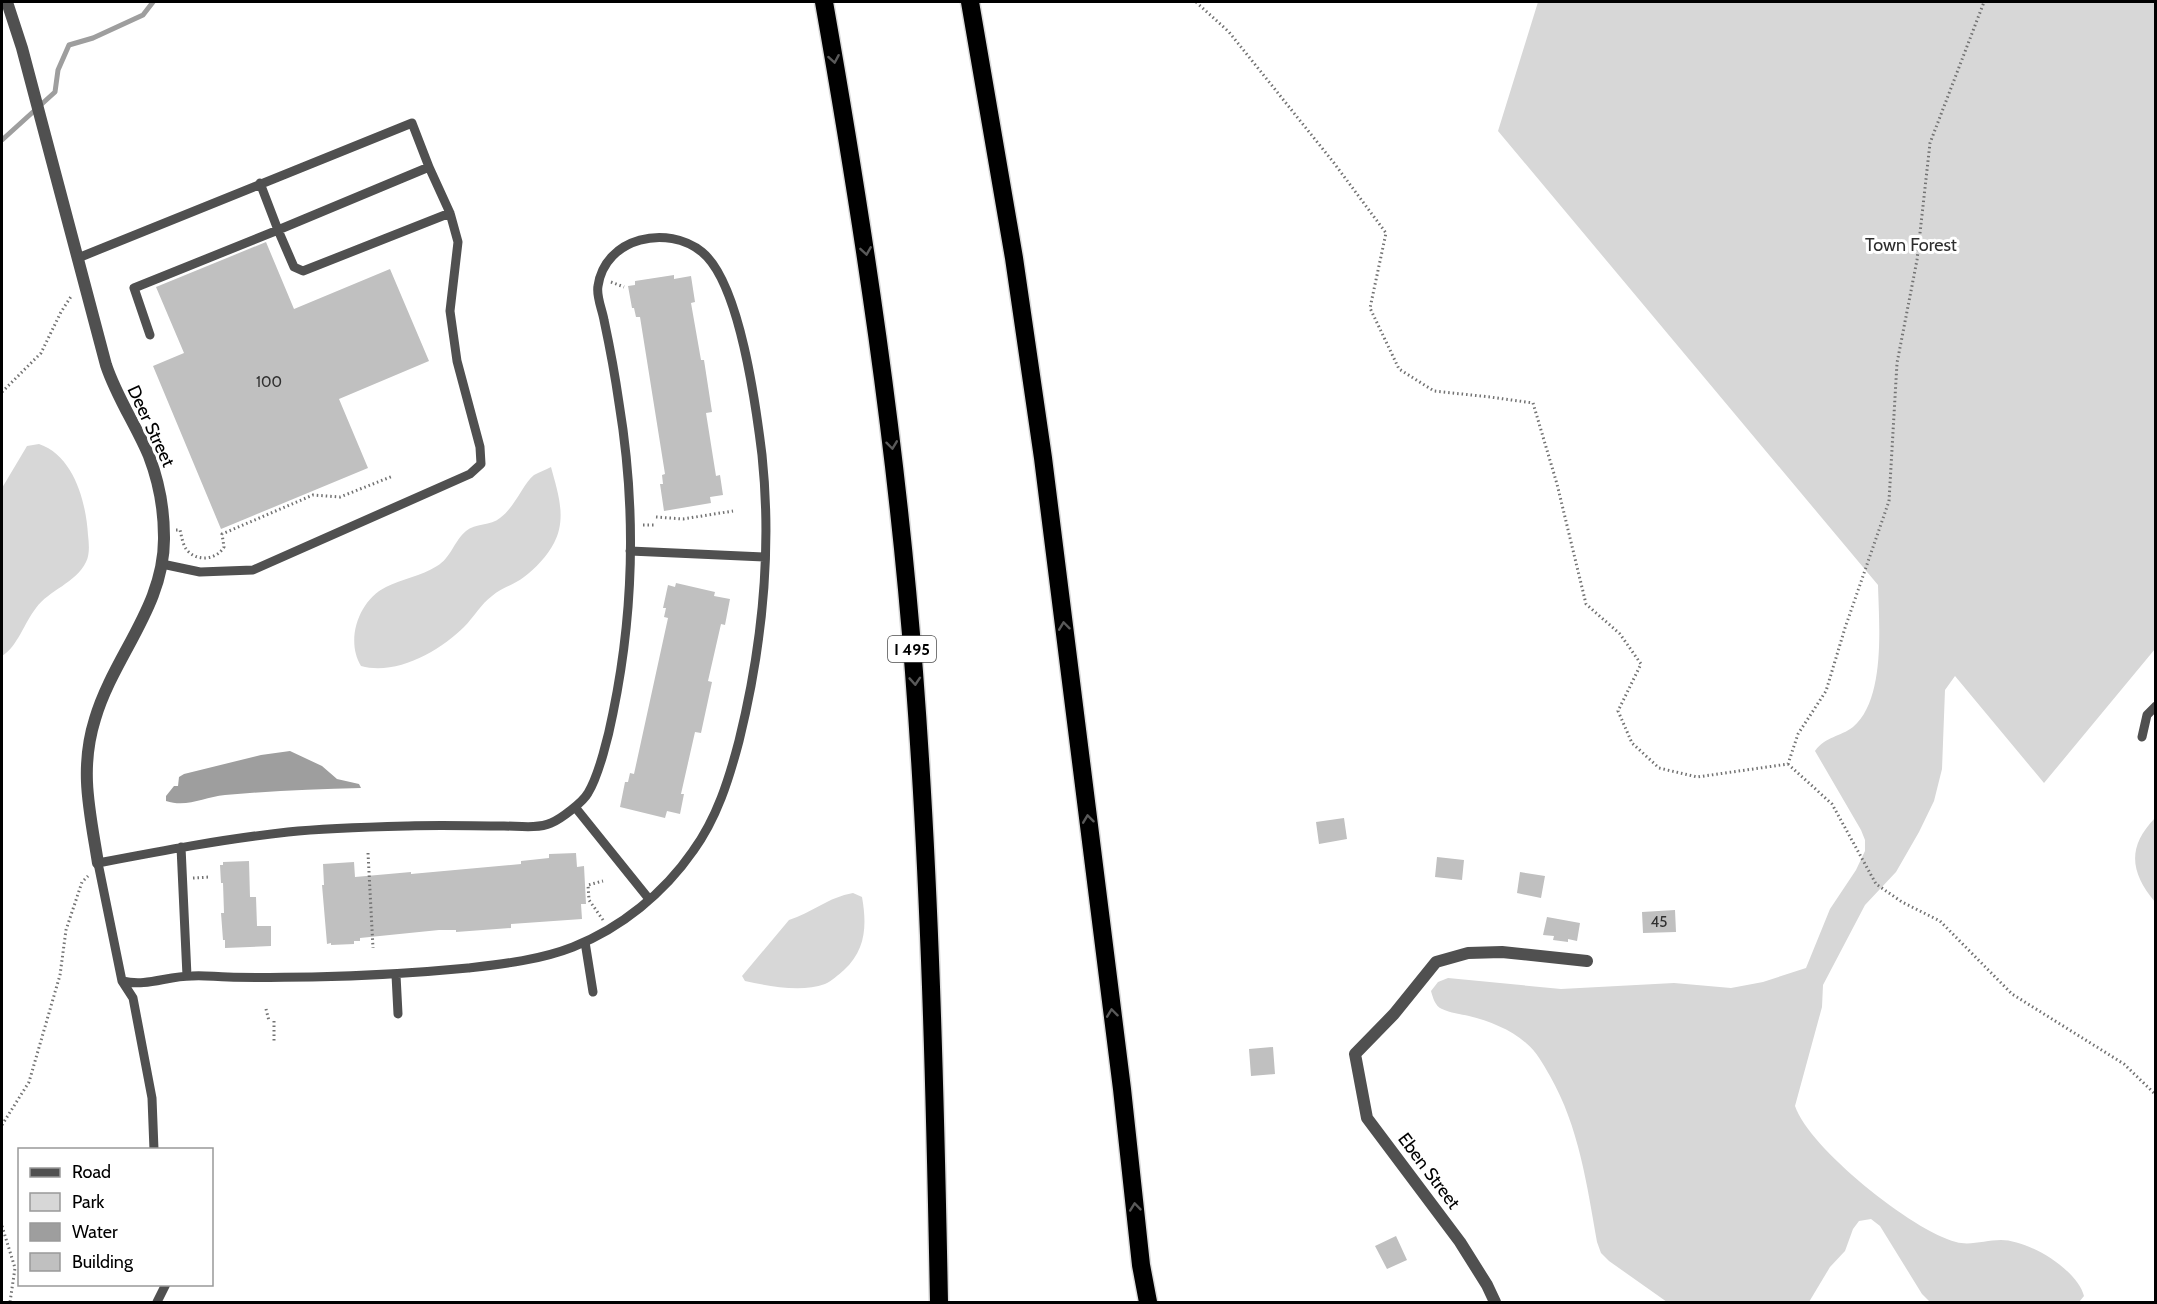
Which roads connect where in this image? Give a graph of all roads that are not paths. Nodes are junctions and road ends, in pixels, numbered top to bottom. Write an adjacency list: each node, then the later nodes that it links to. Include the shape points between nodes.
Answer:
1 (7, 2): 8 (street, Deer Street)
2 (824, 2): 29 (highway, I 495, one-way to 29, via 873,293 914,671 931,965)
3 (970, 2): 30 (highway, one-way to 3, via 1043,458)
4 (429, 167): 5 (lane, via 412,123); 6 (lane); 7 (lane)
5 (260, 183): 7 (lane); 8 (lane)
6 (450, 213): 7 (lane, via 303,271 294,267); 12 (lane, via 458,242 450,311 457,361 481,464 470,474 253,570 200,572)
7 (279, 230): 9 (lane, via 134,288)
8 (78, 258): 12 (street, Deer Street, via 114,389 156,479 164,525)
9 (150, 335)
10 (630, 551): 11 (lane); 11 (lane, via 632,513 621,410 596,289 605,267 621,248 646,237 664,236 684,240 706,255 720,275 743,341 757,410 763,468); 15 (lane, via 626,647 611,722 588,793)
11 (765, 557): 18 (lane, via 760,642 727,784 696,848)
12 (162, 564): 17 (street, Deer Street, via 152,600 105,694 91,735 86,765 87,797)
13 (2156, 706): 14 (lane, via 2147,715)
14 (2142, 737)
15 (575, 807): 16 (lane, via 552,823 531,826 292,832); 18 (lane)
16 (181, 847): 17 (lane); 22 (lane)
17 (98, 863): 23 (lane)
18 (649, 899): 19 (lane, via 622,921)
19 (585, 942): 21 (lane, via 532,959); 24 (lane)
20 (1587, 961): 31 (street, Eben Street, via 1502,952 1468,953 1436,962 1355,1054 1367,1118 1460,1242)
21 (396, 975): 22 (lane); 25 (lane)
22 (187, 976): 23 (lane, via 140,985)
23 (122, 981): 26 (lane, via 133,998 152,1098)
24 (593, 992)
25 (398, 1014)
26 (154, 1148)
27 (165, 1286): 28 (lane)
28 (157, 1302)
29 (939, 1302)
30 (1148, 1302)
31 (1495, 1302)

